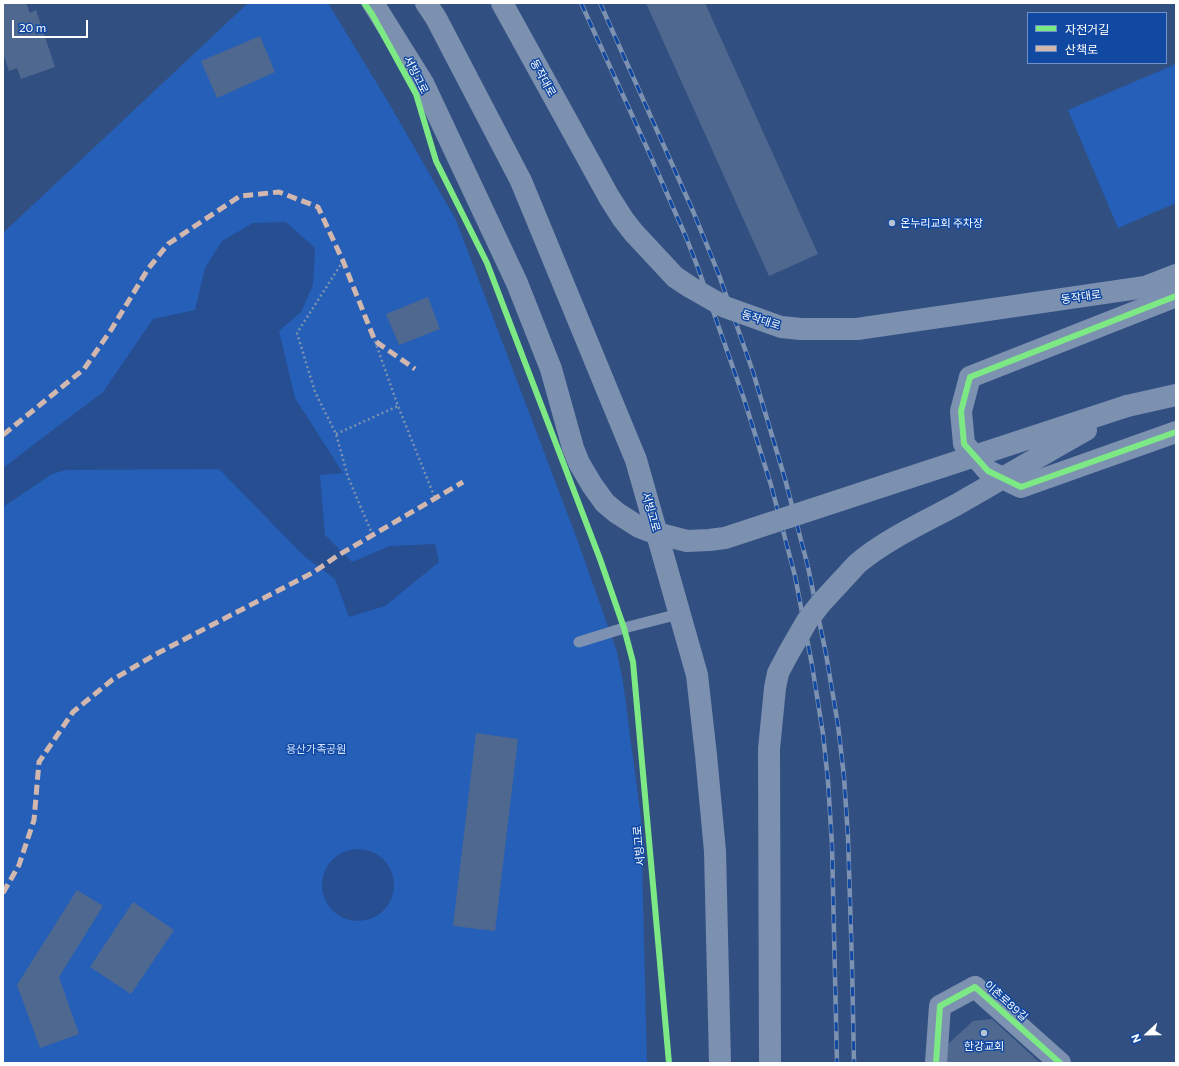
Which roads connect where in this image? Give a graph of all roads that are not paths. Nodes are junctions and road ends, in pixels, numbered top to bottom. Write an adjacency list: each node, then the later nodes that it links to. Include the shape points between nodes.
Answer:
1 (373, 3): 8 (main road, bridge, via 423,83 517,283 551,369 579,463 605,503 639,527 666,537 687,541 725,538)
2 (426, 3): 10 (main road, 서빙고로, via 521,181 636,460)
3 (502, 3): 4 (main road, 동작대로, bridge, via 609,197 634,233 675,277 714,302 740,313 781,327 857,330 1145,287)
4 (1176, 275)
5 (1176, 296): 9 (street, via 970,377 961,412 964,444 988,471 1021,487)
6 (1176, 386): 8 (main road)
7 (1176, 395): 8 (main road)
8 (1127, 406): 13 (main road, bridge, via 870,553 812,613 788,654 778,673 769,748)
9 (1176, 432)
10 (679, 614): 11 (lane); 12 (main road, 서빙고로, via 697,675 715,851)
11 (579, 642)
12 (720, 1063)
13 (770, 1063)
14 (936, 1063): 15 (street, 이촌로89길, via 940,1006 975,987)
15 (1060, 1063)

